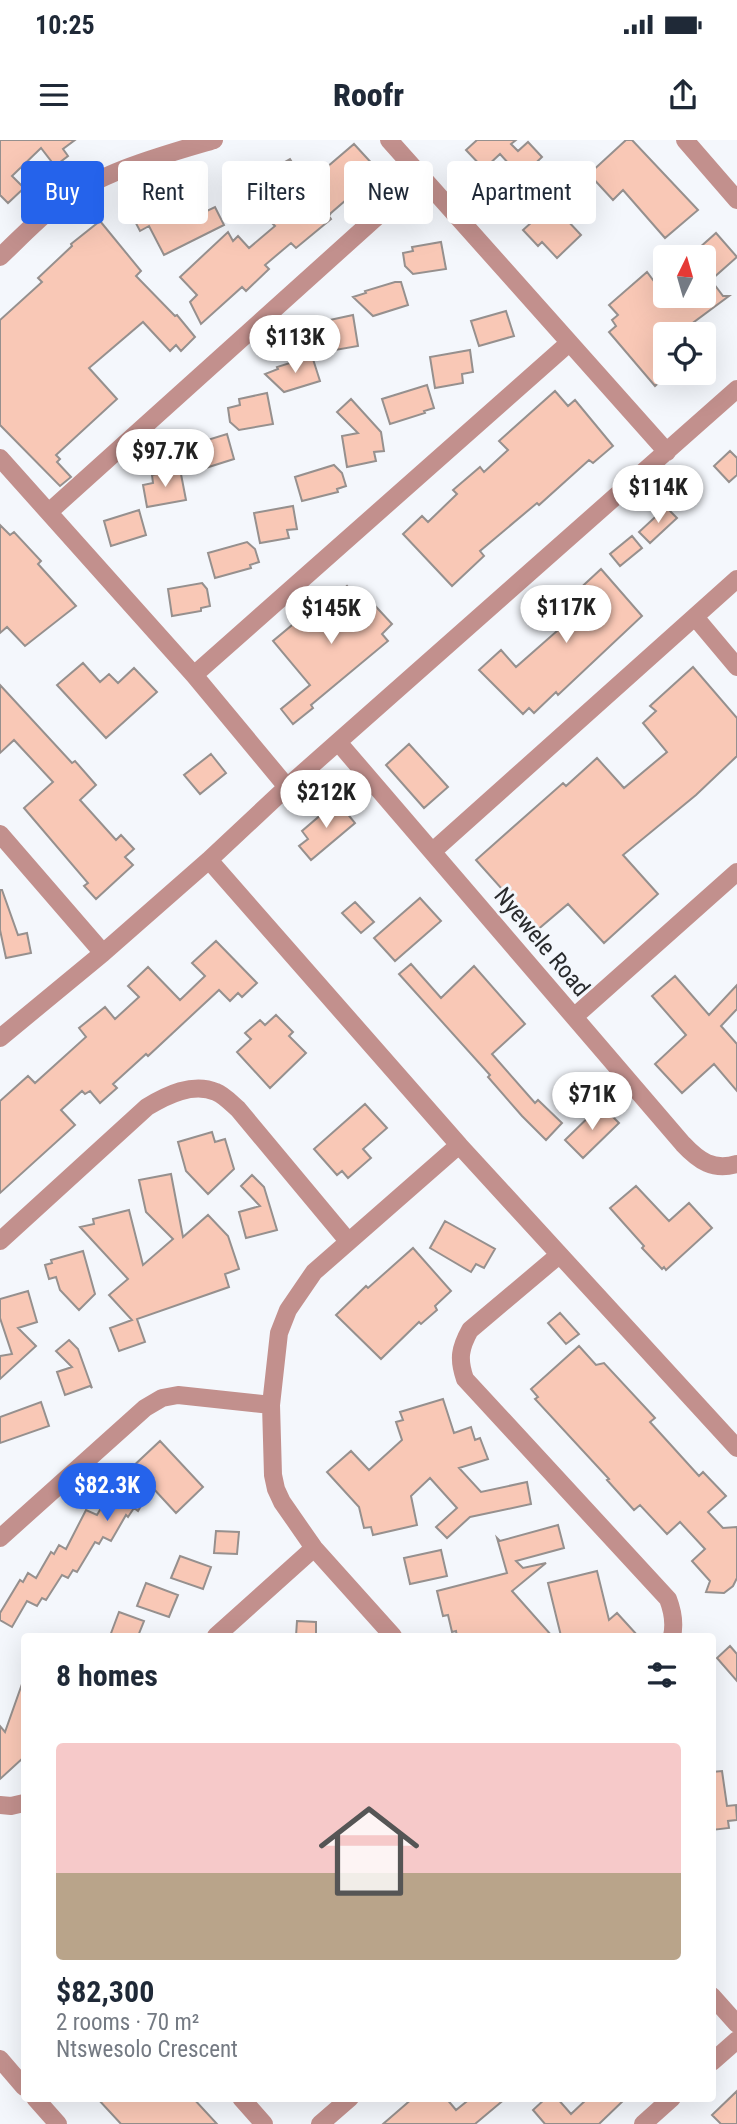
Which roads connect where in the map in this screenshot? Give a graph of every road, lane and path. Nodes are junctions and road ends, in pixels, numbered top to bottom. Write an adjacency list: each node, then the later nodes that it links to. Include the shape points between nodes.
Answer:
1 (214, 140): 8 (street, via 149,159 99,181 56,205)
2 (388, 140): 4 (street)
3 (685, 140): 6 (street)
4 (407, 161)
5 (433, 190): 9 (street)
6 (737, 200)
7 (369, 224): 13 (street)
8 (0, 257)
9 (569, 343): 11 (street); 17 (street)
10 (737, 389): 11 (street)
11 (667, 452): 18 (street)
12 (0, 458): 13 (street)
13 (49, 512): 17 (street)
14 (737, 579): 15 (street)
15 (695, 617): 16 (street); 21 (street)
16 (737, 667)
17 (194, 675): 19 (street)
18 (338, 742): 19 (street); 21 (street, Nyewele Road)
19 (287, 787): 22 (street)
20 (0, 834): 24 (street)
21 (433, 851): 25 (street, Nyewele Road)
22 (209, 860): 24 (street); 27 (street)
23 (737, 872): 25 (street)
24 (103, 953): 26 (street)
25 (575, 1017): 28 (street, Nyewele Road, via 697,1158 714,1167)
26 (0, 1038)
27 (459, 1145): 30 (street); 31 (street)
28 (737, 1164)
29 (0, 1241): 30 (street, via 147,1107 169,1094 192,1089 216,1092 238,1110)
30 (348, 1241): 32 (street, via 314,1272 288,1310 279,1332)
31 (559, 1255): 33 (street); 38 (street, via 470,1330 461,1345 459,1363 465,1378 668,1599)
32 (271, 1405): 34 (street, via 178,1395 162,1398 145,1408); 35 (street, via 276,1489)
33 (737, 1448)
34 (0, 1538)
35 (314, 1548): 36 (street); 37 (street)
36 (219, 1633)
37 (390, 1633)
38 (673, 1633)
39 (21, 1804): 40 (street)
40 (0, 1805)
41 (716, 2000): 42 (street)
42 (737, 2024)
43 (737, 2040): 44 (street)
44 (716, 2058)
45 (0, 2059): 46 (street)
46 (21, 2084)
47 (39, 2102): 51 (street)
48 (245, 2102): 52 (street)
49 (345, 2102): 53 (street)
50 (668, 2102): 54 (street)
51 (58, 2124)
52 (264, 2124)
53 (320, 2124)
54 (643, 2124)

